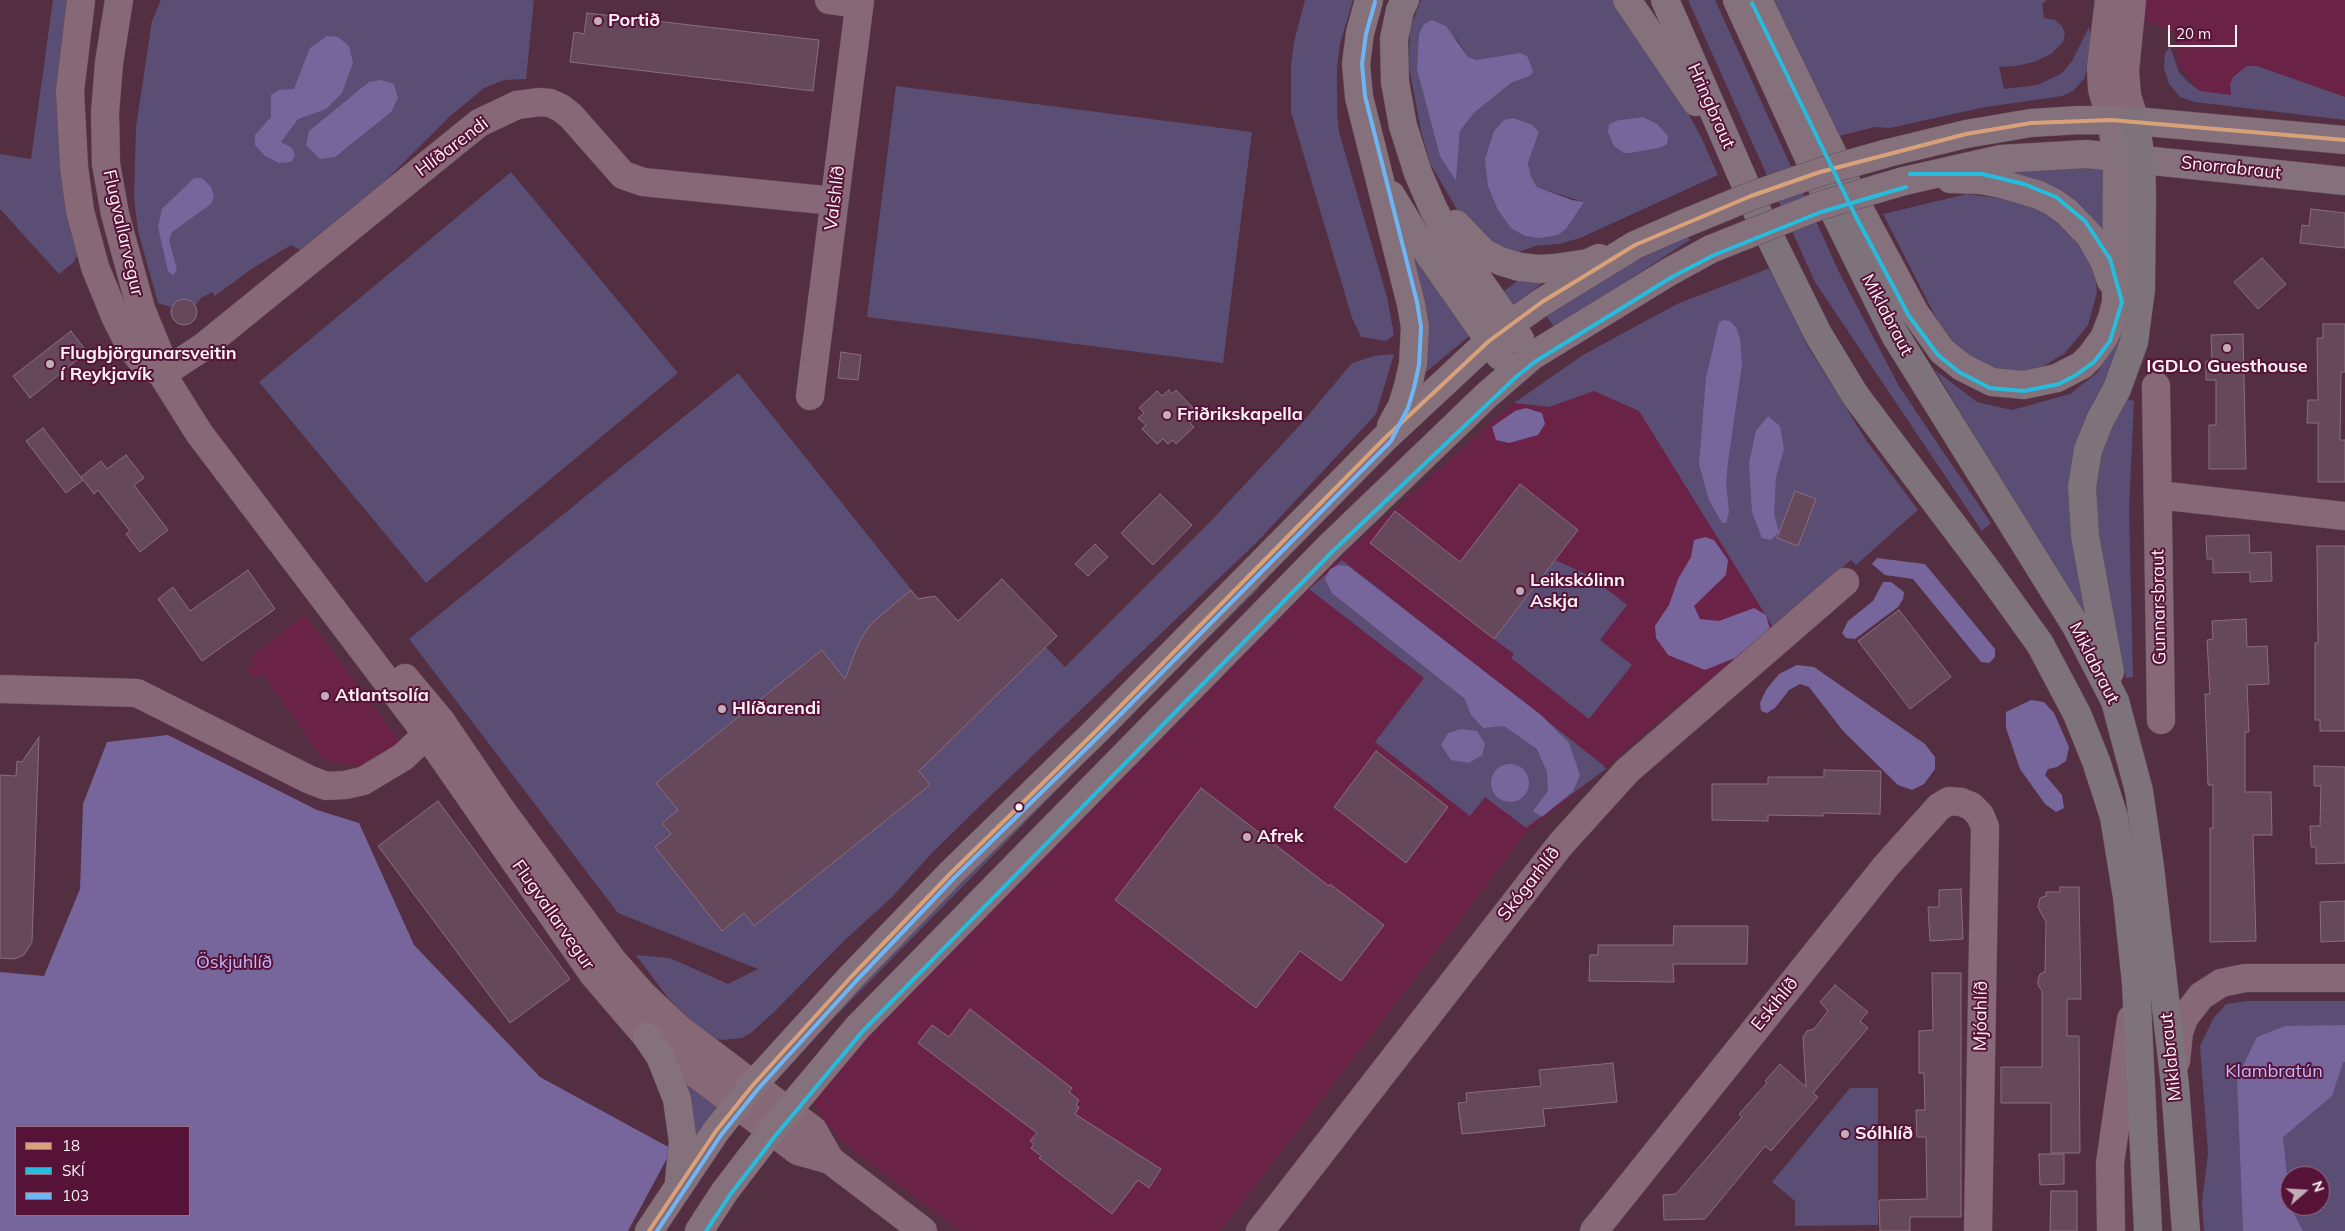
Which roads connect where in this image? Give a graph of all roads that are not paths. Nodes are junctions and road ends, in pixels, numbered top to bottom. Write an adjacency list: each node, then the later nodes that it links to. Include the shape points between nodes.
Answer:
1 (81, 0): 28 (street, Flugvallarvegur, via 70,91 80,211 95,267 129,344 140,359)
2 (119, 0): 28 (street, Flugvallarvegur, via 108,71 106,164 125,257 159,352)
3 (829, 0): 12 (street)
4 (1369, 0): 17 (main road, via 1356,64 1359,97)
5 (1406, 0): 18 (main road, via 1400,10 1394,39 1395,82 1403,126)
6 (1627, 0): 16 (main road)
7 (1665, 0): 16 (main road, Hringbraut)
8 (1737, 0): 21 (main road)
9 (1758, 0): 25 (main road, via 1914,313 1932,340 1951,359 1973,373 2000,383 2024,385 2057,378 2082,364 2098,348)
10 (2109, 0): 13 (street, via 2101,67 2102,89)
11 (2132, 0): 13 (street)
12 (860, 2): 22 (street, Valshlíð)
13 (2123, 121): 14 (main road, Snorrabraut); 15 (highway); 24 (main road, Snorrabraut, bridge, via 2031,123 1966,134 1888,153 1751,196)
14 (2345, 140)
15 (2129, 157): 19 (main road, Snorrabraut, via 2077,154 2001,159); 20 (main road, Snorrabraut); 25 (main road); 36 (highway, via 2141,289 2134,342 2117,389 2088,450 2082,487 2085,536)
16 (1735, 159): 23 (main road, Hringbraut)
17 (1376, 164): 26 (main road, via 1414,233); 31 (main road, via 1415,327 1408,386 1402,406)
18 (1418, 173): 24 (main road, via 1464,234 1483,252 1500,261 1520,267 1555,268 1588,263); 26 (main road, via 1446,234)
19 (1907, 180): 25 (main road, via 1981,180 2053,202 2090,236 2104,261); 27 (main road, bridge, via 1819,206 1711,249)
20 (2345, 181)
21 (1822, 186): 36 (highway, Miklabraut, via 1895,335 2076,626)
22 (834, 201): 28 (street, Hlíðarendi, via 643,182 622,175 572,116 561,108 540,102 517,105 473,127 202,347); 30 (street, Valshlíð)
23 (1757, 211): 41 (highway, Miklabraut, via 1818,334 1855,395 2040,644 2077,714 2114,817 2127,896)
24 (1635, 245): 26 (main road, via 1542,302)
25 (2116, 302)
26 (1499, 333): 27 (main road); 31 (main road)
27 (1522, 364): 45 (main road, via 1330,546 948,934 857,1028)
28 (162, 374): 38 (street, Flugvallarvegur, via 199,433 333,610 381,652 422,696)
29 (2156, 386): 32 (street, Gunnarsbraut)
30 (810, 396)
31 (1385, 438): 44 (main road, via 1098,730 950,874 851,977)
32 (2158, 495): 33 (street); 37 (street, Gunnarsbraut)
33 (2345, 516)
34 (1845, 582): 50 (street, Skógarhlíð, via 1627,771 1566,837)
35 (0, 689): 38 (street, via 137,693 326,786 363,782 403,756)
36 (2115, 701): 43 (highway, Miklabraut, via 2139,791 2152,877)
37 (2161, 720)
38 (434, 727): 42 (street, Flugvallarvegur, via 593,974); 44 (street, Flugvallarvegur, via 500,808 613,961)
39 (1978, 816): 51 (street, Eskihlíð, via 1960,802 1949,802 1939,807 1802,970); 52 (street, Mjóahlíð)
40 (2345, 978): 43 (street, via 2245,978 2221,983 2201,996 2184,1018 2179,1032)
41 (2136, 983): 53 (street, via 2110,1163); 54 (highway, Miklabraut)
42 (647, 1037): 44 (street, Flugvallarvegur); 46 (main road, via 660,1056 677,1099 683,1142)
43 (2174, 1086): 55 (highway, Miklabraut)
44 (745, 1095): 45 (street, Flugvallarvegur); 46 (main road)
45 (780, 1121): 48 (main road, via 725,1191); 49 (street, Flugvallarvegur, via 813,1130 830,1160)
46 (678, 1185): 47 (main road)
47 (649, 1231)
48 (699, 1231)
49 (923, 1231)
50 (1260, 1231)
51 (1594, 1231)
52 (1978, 1231)
53 (2111, 1231)
54 (2148, 1231)
55 (2186, 1231)

